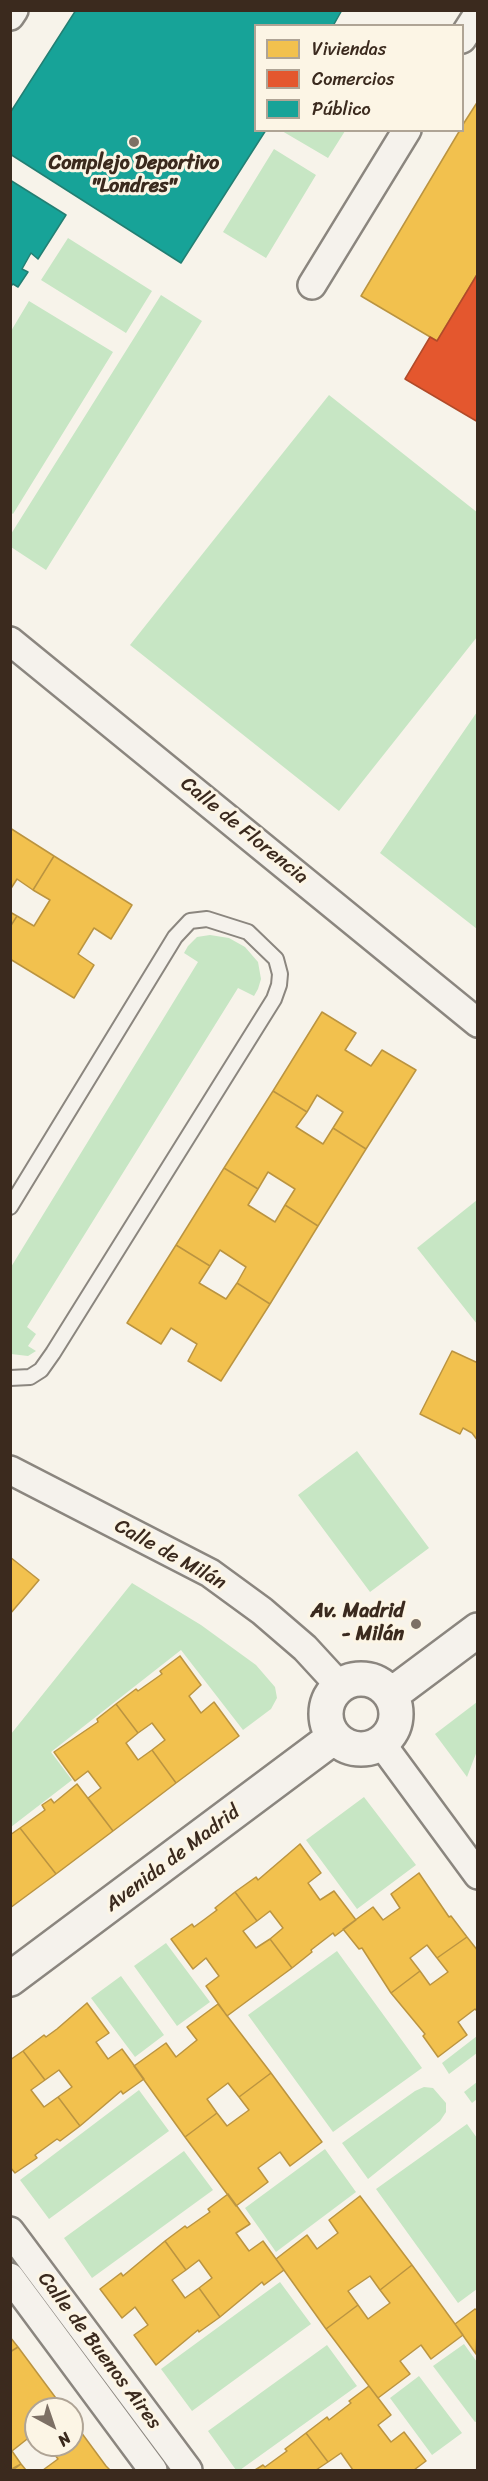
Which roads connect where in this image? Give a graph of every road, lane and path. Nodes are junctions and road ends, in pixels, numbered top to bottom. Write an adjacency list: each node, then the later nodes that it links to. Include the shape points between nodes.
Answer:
1 (14, 10): 3 (street)
2 (477, 14): 4 (street)
3 (10, 16)
4 (464, 36)
5 (406, 132): 6 (street)
6 (312, 285)
7 (10, 641): 8 (street, Calle de Florencia)
8 (477, 1023)
9 (10, 1207): 10 (lane, via 175,937 190,921 207,919 248,932 276,959 280,975 274,999 60,1343 41,1370 30,1377)
10 (10, 1378)
11 (10, 1470): 13 (street, Calle de Milán, via 210,1573 305,1648)
12 (477, 1630): 14 (street)
13 (340, 1686): 14 (street, via 367,1679 381,1684); 15 (street, via 330,1697 326,1711)
14 (391, 1695): 16 (street, via 396,1721 391,1734)
15 (334, 1737): 16 (street, via 357,1749); 18 (street, Avenida de Madrid)
16 (381, 1743): 17 (street)
17 (477, 1875)
18 (10, 1979)
19 (10, 2231): 22 (street, Calle de Buenos Aires)
20 (10, 2277): 21 (street, Calle de Buenos Aires)
21 (153, 2470)
22 (188, 2470)

